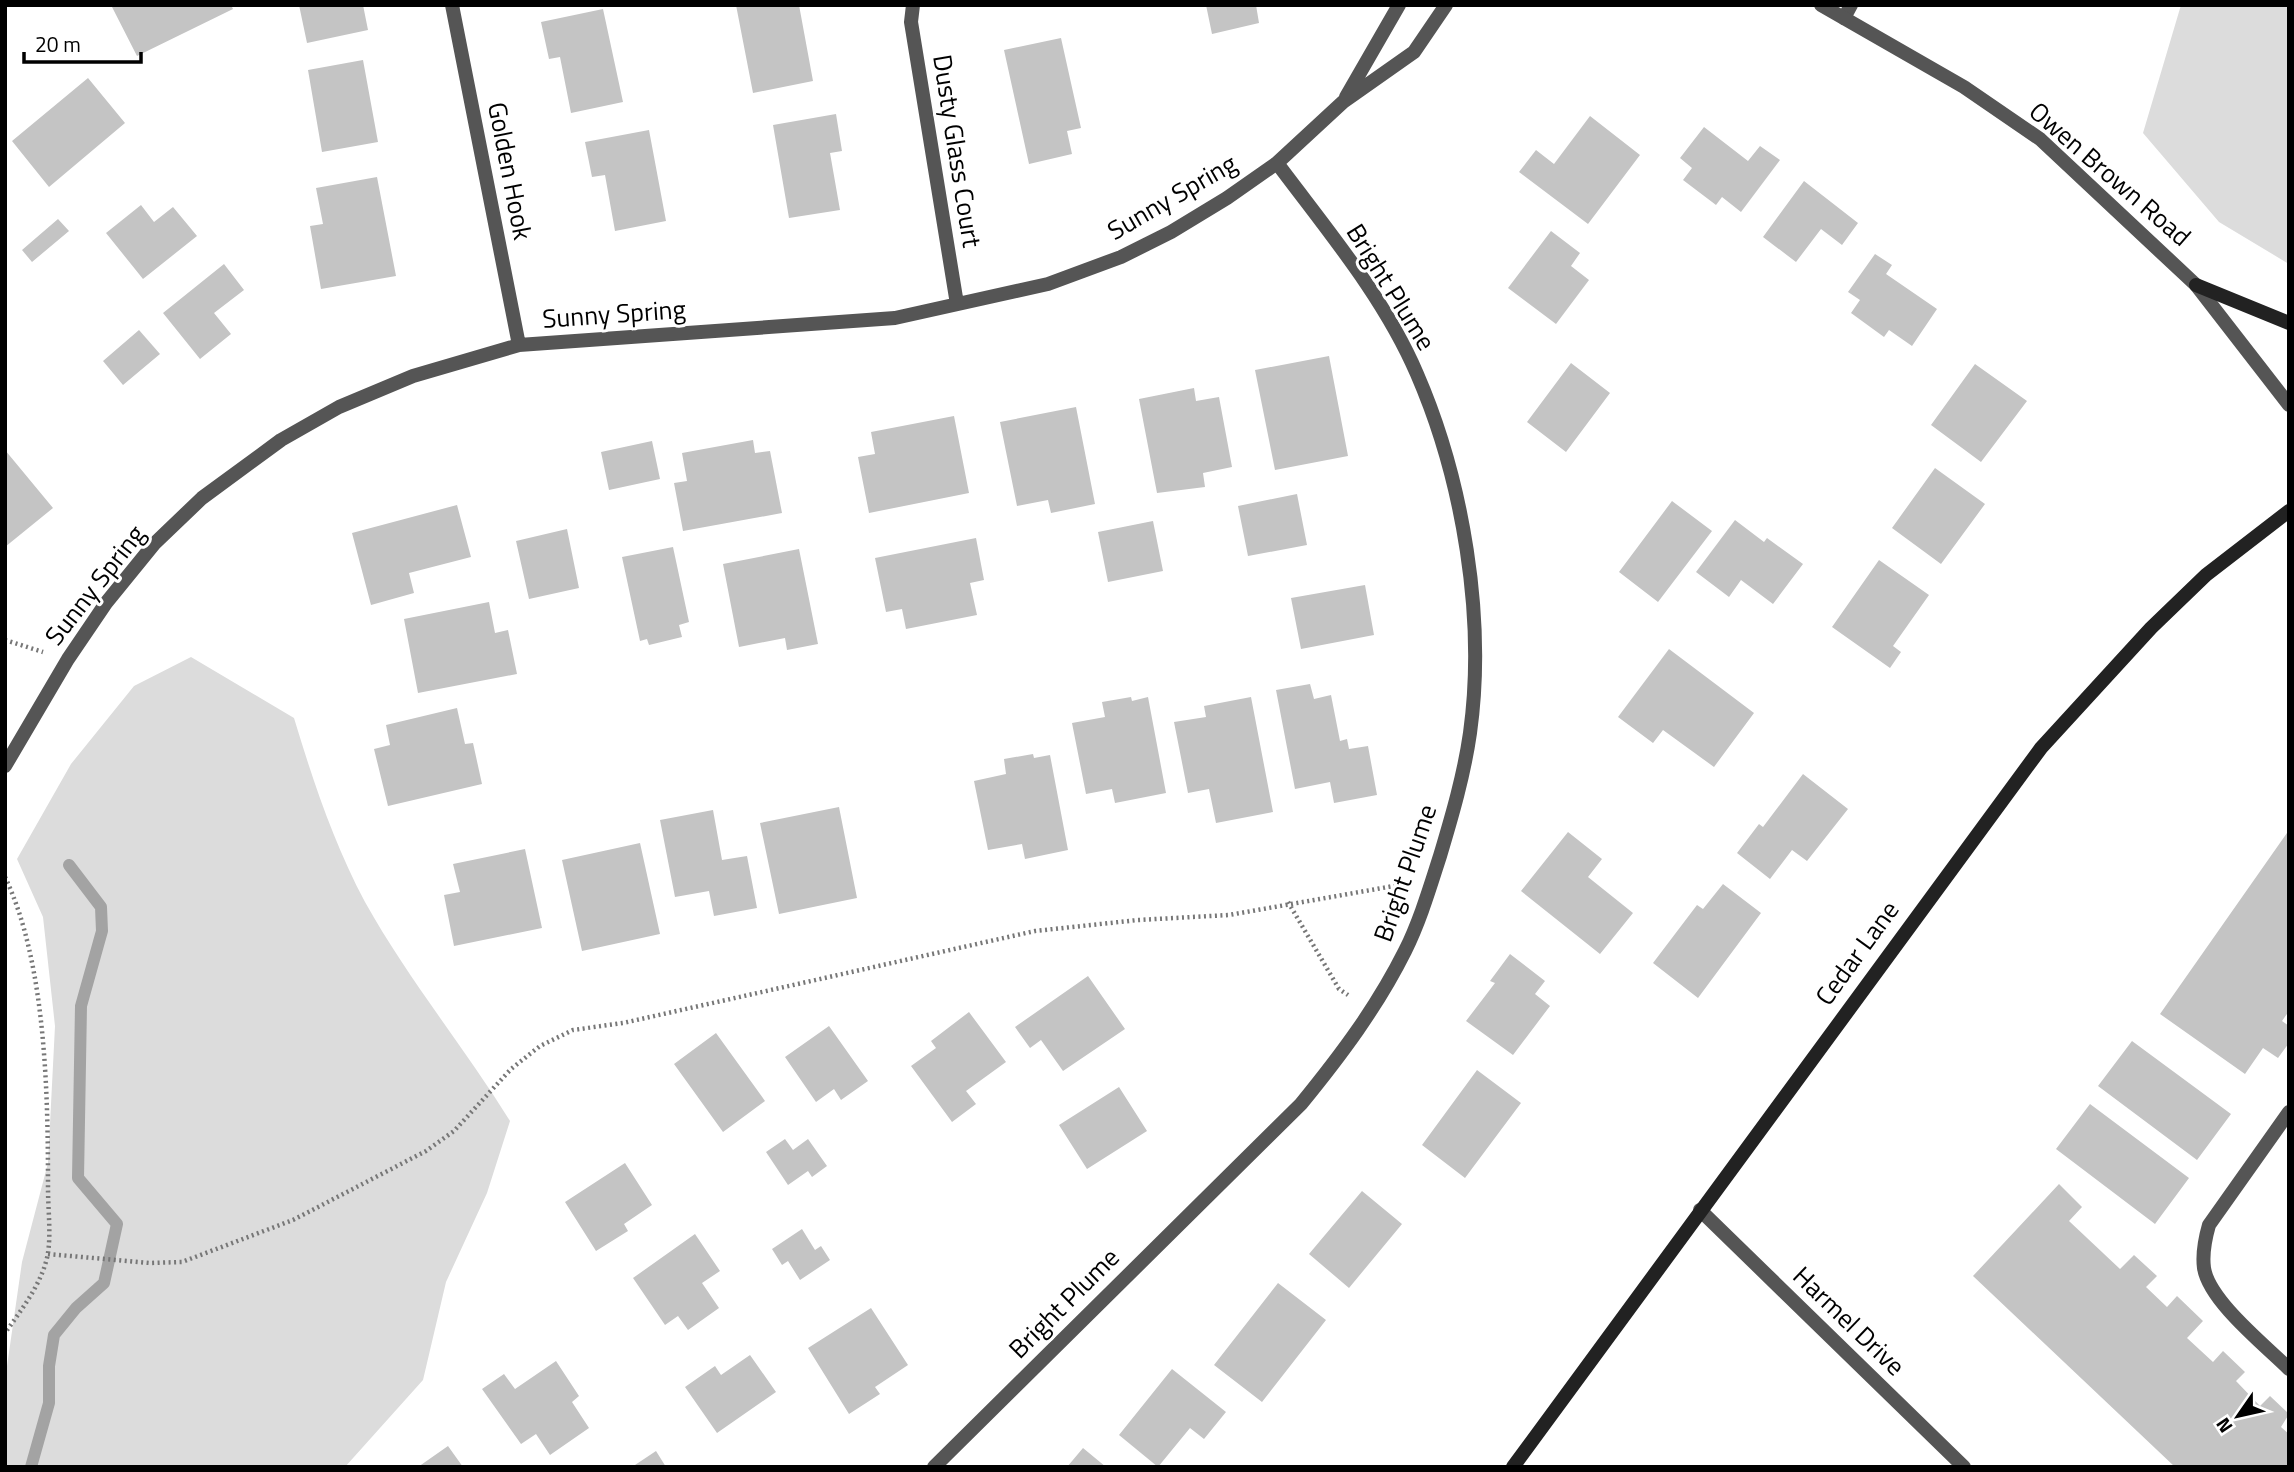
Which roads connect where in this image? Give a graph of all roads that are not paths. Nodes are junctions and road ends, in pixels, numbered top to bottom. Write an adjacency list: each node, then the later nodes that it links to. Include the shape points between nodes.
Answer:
1 (452, 5): 12 (street, Golden Hook)
2 (913, 5): 10 (street, Dusty Glass Court, via 911,22)
3 (1399, 5): 7 (street, Sunny Spring)
4 (1446, 5): 7 (street, Sunny Spring, via 1414,52)
5 (1821, 5): 6 (street, Owen Brown Road)
6 (1847, 12): 9 (street, Owen Brown Road, via 2040,139)
7 (1343, 102): 8 (street, Sunny Spring)
8 (1277, 163): 10 (street, Sunny Spring, via 1171,232 1121,257 1048,284); 19 (street, Bright Plume, via 1371,290 1417,374 1448,464 1467,538 1473,646 1470,731 1454,811 1406,949 1372,1010 1301,1104)
9 (2196, 285): 11 (main road); 13 (street, Owen Brown Road)
10 (957, 304): 12 (street, Sunny Spring, via 895,318)
11 (2289, 323)
12 (519, 345): 15 (street, Sunny Spring, via 413,376 340,407 281,440 202,498 155,544 106,603)
13 (2289, 405)
14 (2289, 511): 17 (main road, Cedar Lane, via 2206,575 2057,729)
15 (5, 766)
16 (2289, 1112): 18 (street, via 2209,1225 2204,1245 2204,1270 2214,1291)
17 (1700, 1209): 20 (main road, Cedar Lane); 21 (street, Harmel Drive)
18 (2289, 1369)
19 (934, 1467)
20 (1513, 1467)
21 (1964, 1467)

